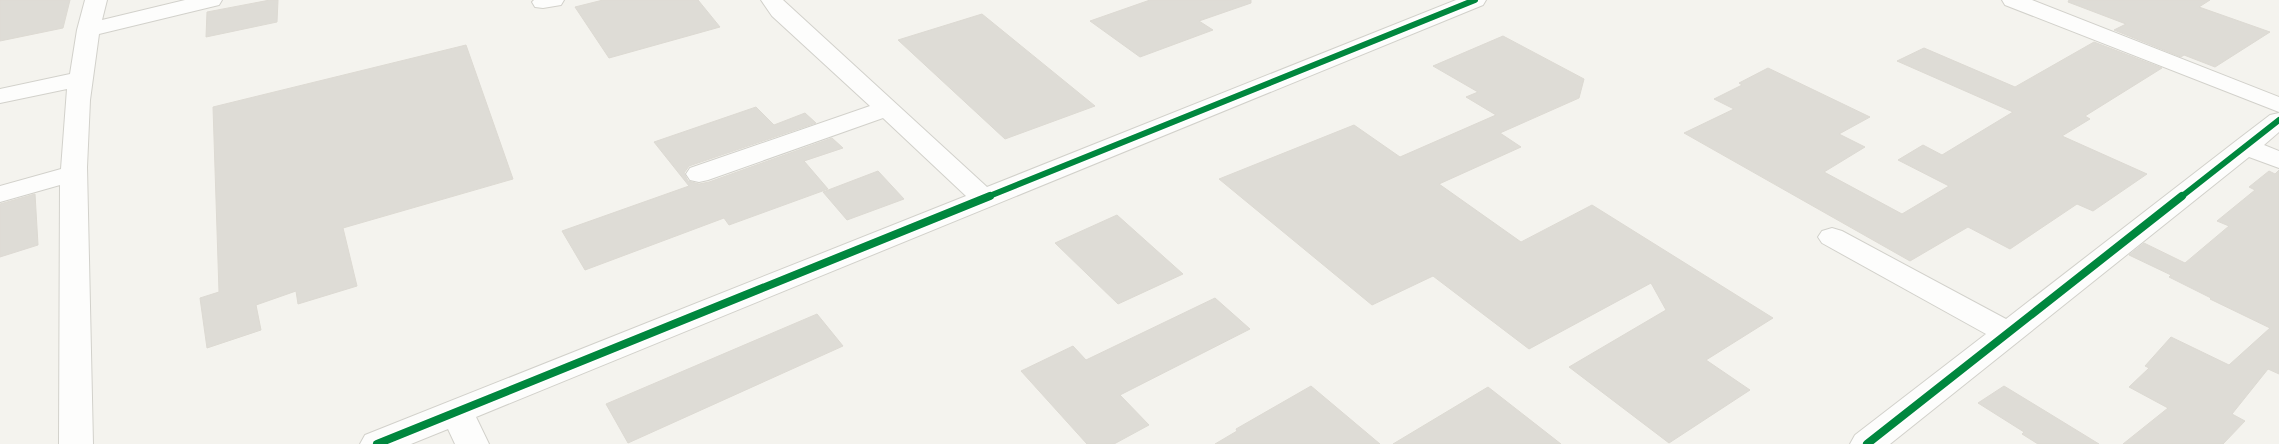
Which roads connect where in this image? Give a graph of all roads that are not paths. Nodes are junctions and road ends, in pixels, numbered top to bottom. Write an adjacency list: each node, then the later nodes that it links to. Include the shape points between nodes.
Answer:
1 (96, 0): 8 (street)
2 (211, 0): 8 (street)
3 (772, 0): 12 (street)
4 (1415, 0): 7 (street)
5 (1475, 0): 7 (street)
6 (2013, 0): 11 (street)
7 (1439, 14): 19 (street)
8 (88, 30): 9 (street)
9 (79, 79): 10 (street); 16 (street)
10 (0, 96)
11 (2279, 105)
12 (886, 109): 17 (street); 19 (street)
13 (2279, 120): 14 (street)
14 (2245, 146): 15 (street); 21 (street)
15 (2279, 160)
16 (72, 174): 18 (street); 23 (street)
17 (700, 174)
18 (0, 194)
19 (984, 198): 22 (street)
20 (1832, 237): 21 (street)
21 (2008, 333): 26 (street)
22 (457, 412): 24 (street); 25 (street)
23 (76, 444)
24 (377, 444)
25 (472, 444)
26 (1867, 444)

